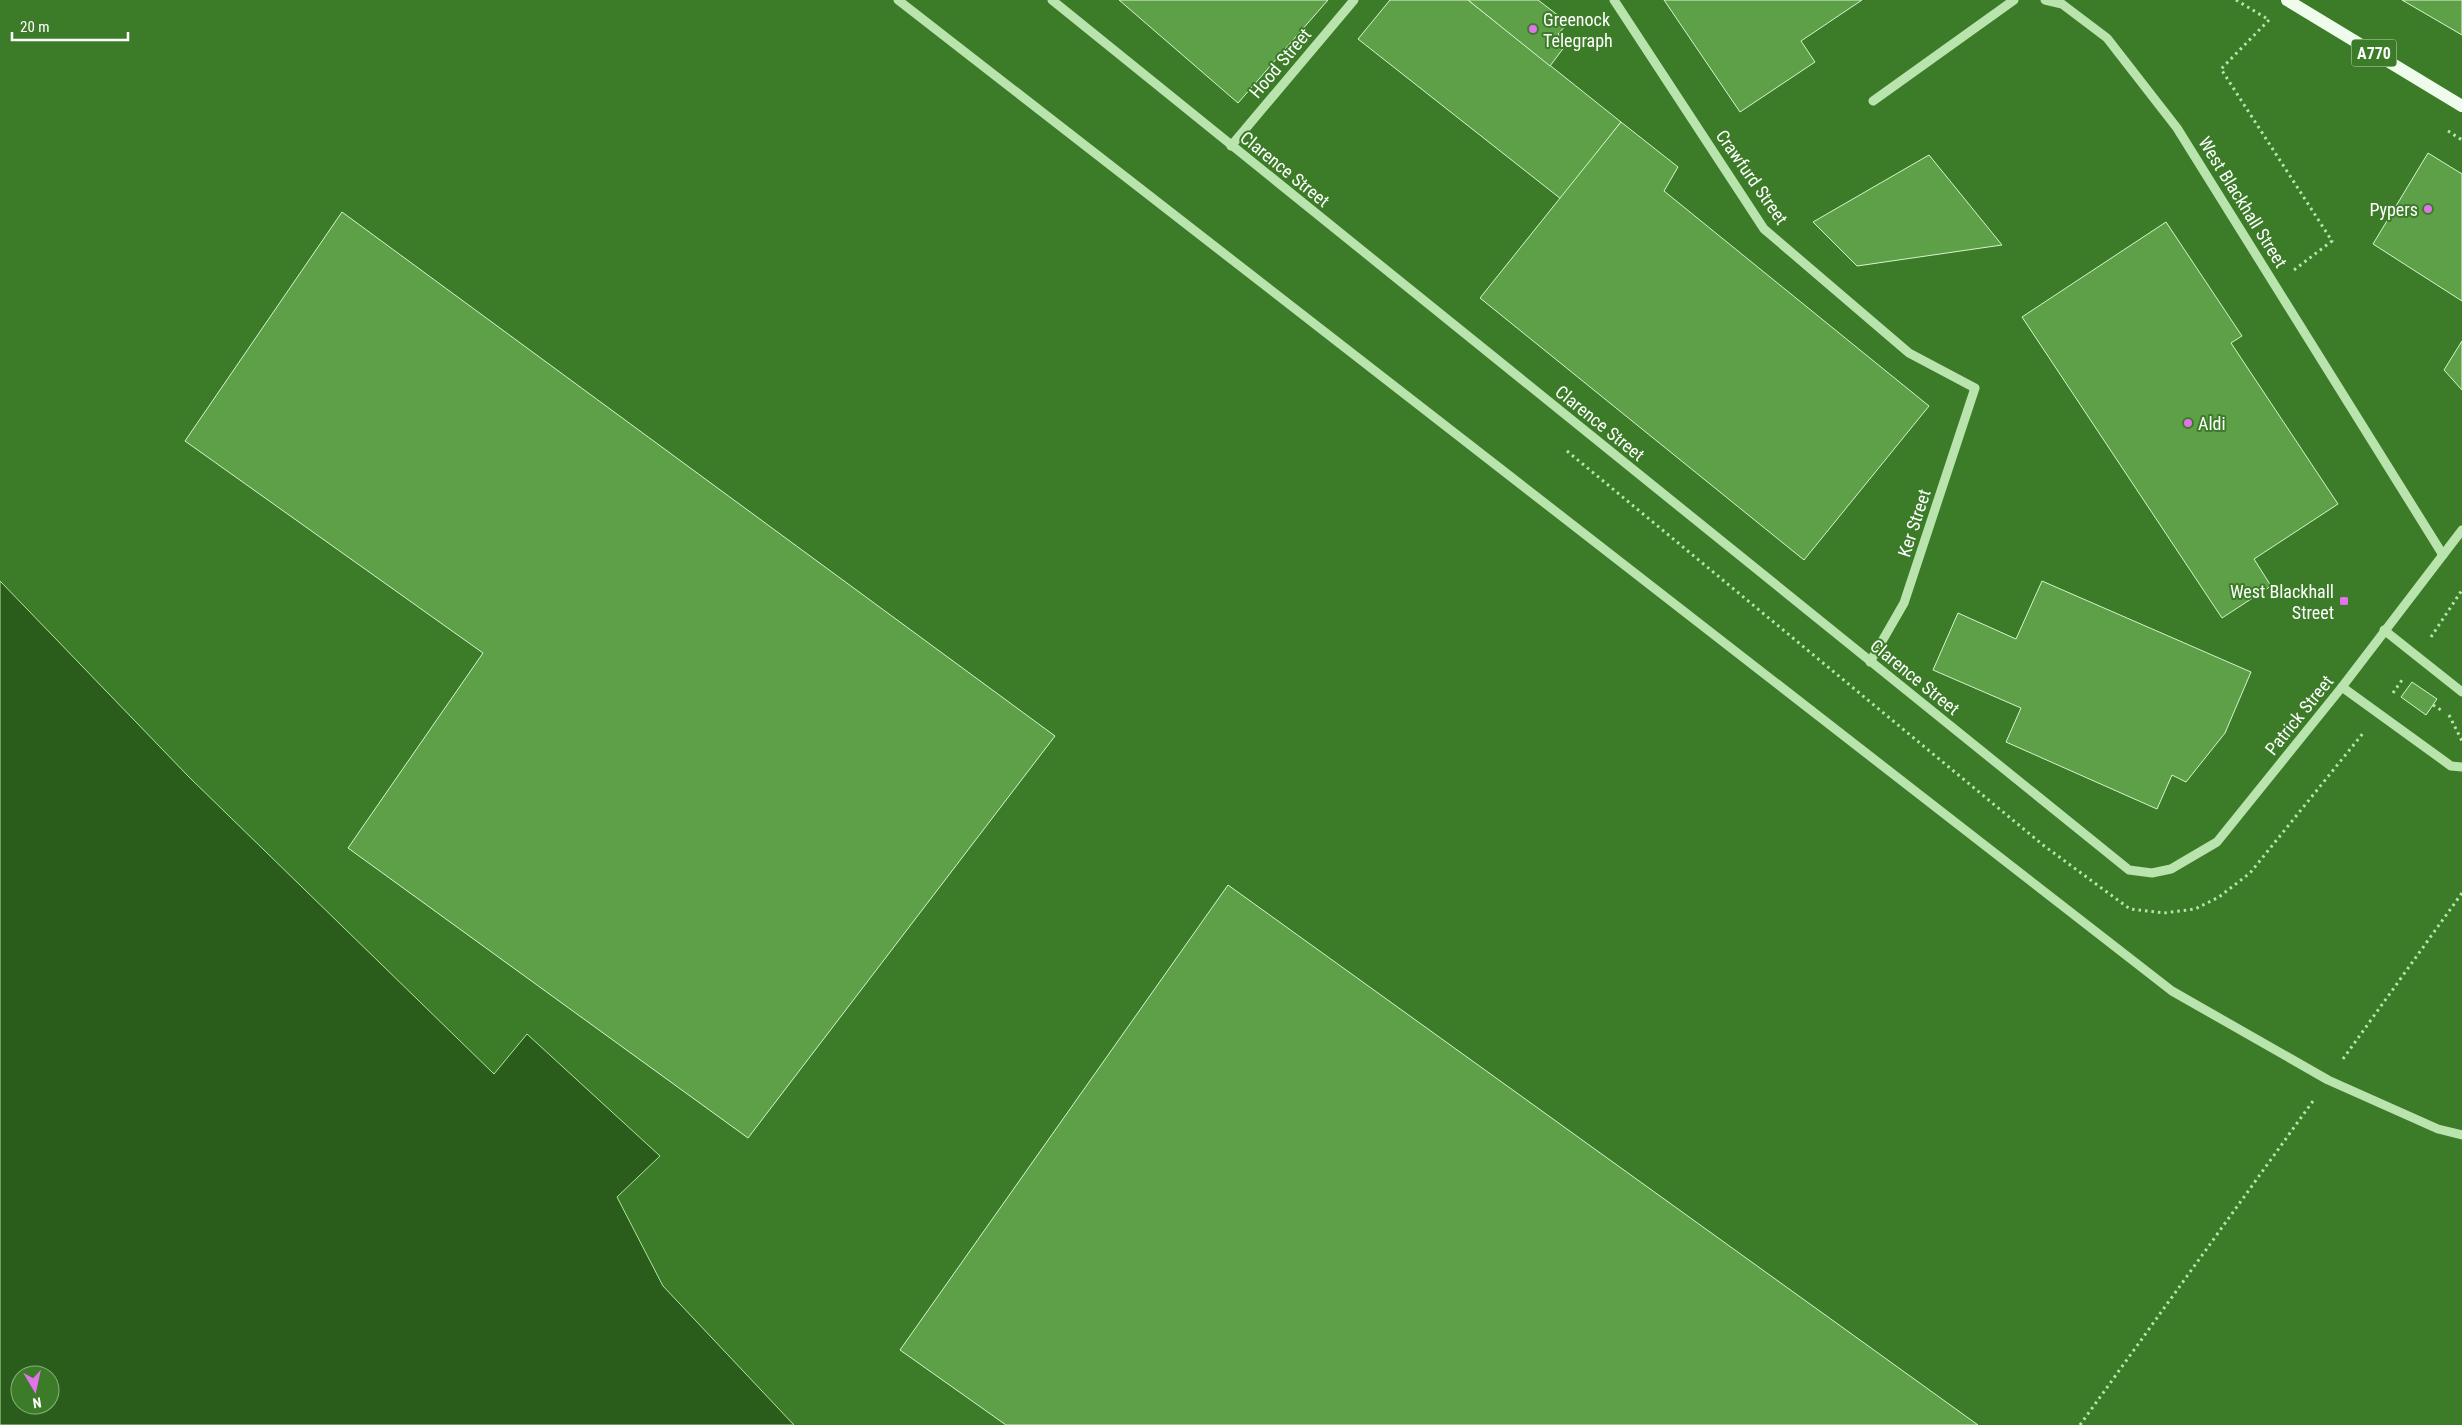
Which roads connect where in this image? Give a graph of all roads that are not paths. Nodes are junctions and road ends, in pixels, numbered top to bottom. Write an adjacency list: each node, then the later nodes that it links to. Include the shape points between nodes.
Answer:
1 (898, 0): 20 (street, via 2172,991 2328,1080 2438,1129)
2 (1052, 0): 10 (street, Clarence Street)
3 (1354, 0): 10 (street, Hood Street)
4 (1614, 0): 11 (street, Crawfurd Street, via 1764,229 1909,353)
5 (2014, 0): 8 (street)
6 (2045, 0): 13 (street, West Blackhall Street, via 2062,4 2107,38 2177,128)
7 (2287, 0): 9 (main road, A770)
8 (1873, 101)
9 (2462, 106)
10 (1230, 146): 15 (street, Clarence Street)
11 (1975, 388): 15 (street, Ker Street, via 1904,603)
12 (2462, 530): 13 (street, Patrick Street)
13 (2443, 555): 14 (street, Patrick Street)
14 (2384, 630): 16 (street, Patrick Street); 17 (street)
15 (1870, 662): 19 (street, Clarence Street)
16 (2342, 687): 18 (street, via 2451,766); 19 (street, Patrick Street, via 2217,842 2171,869 2152,873)
17 (2462, 692)
18 (2462, 767)
19 (2129, 870)
20 (2462, 1135)

